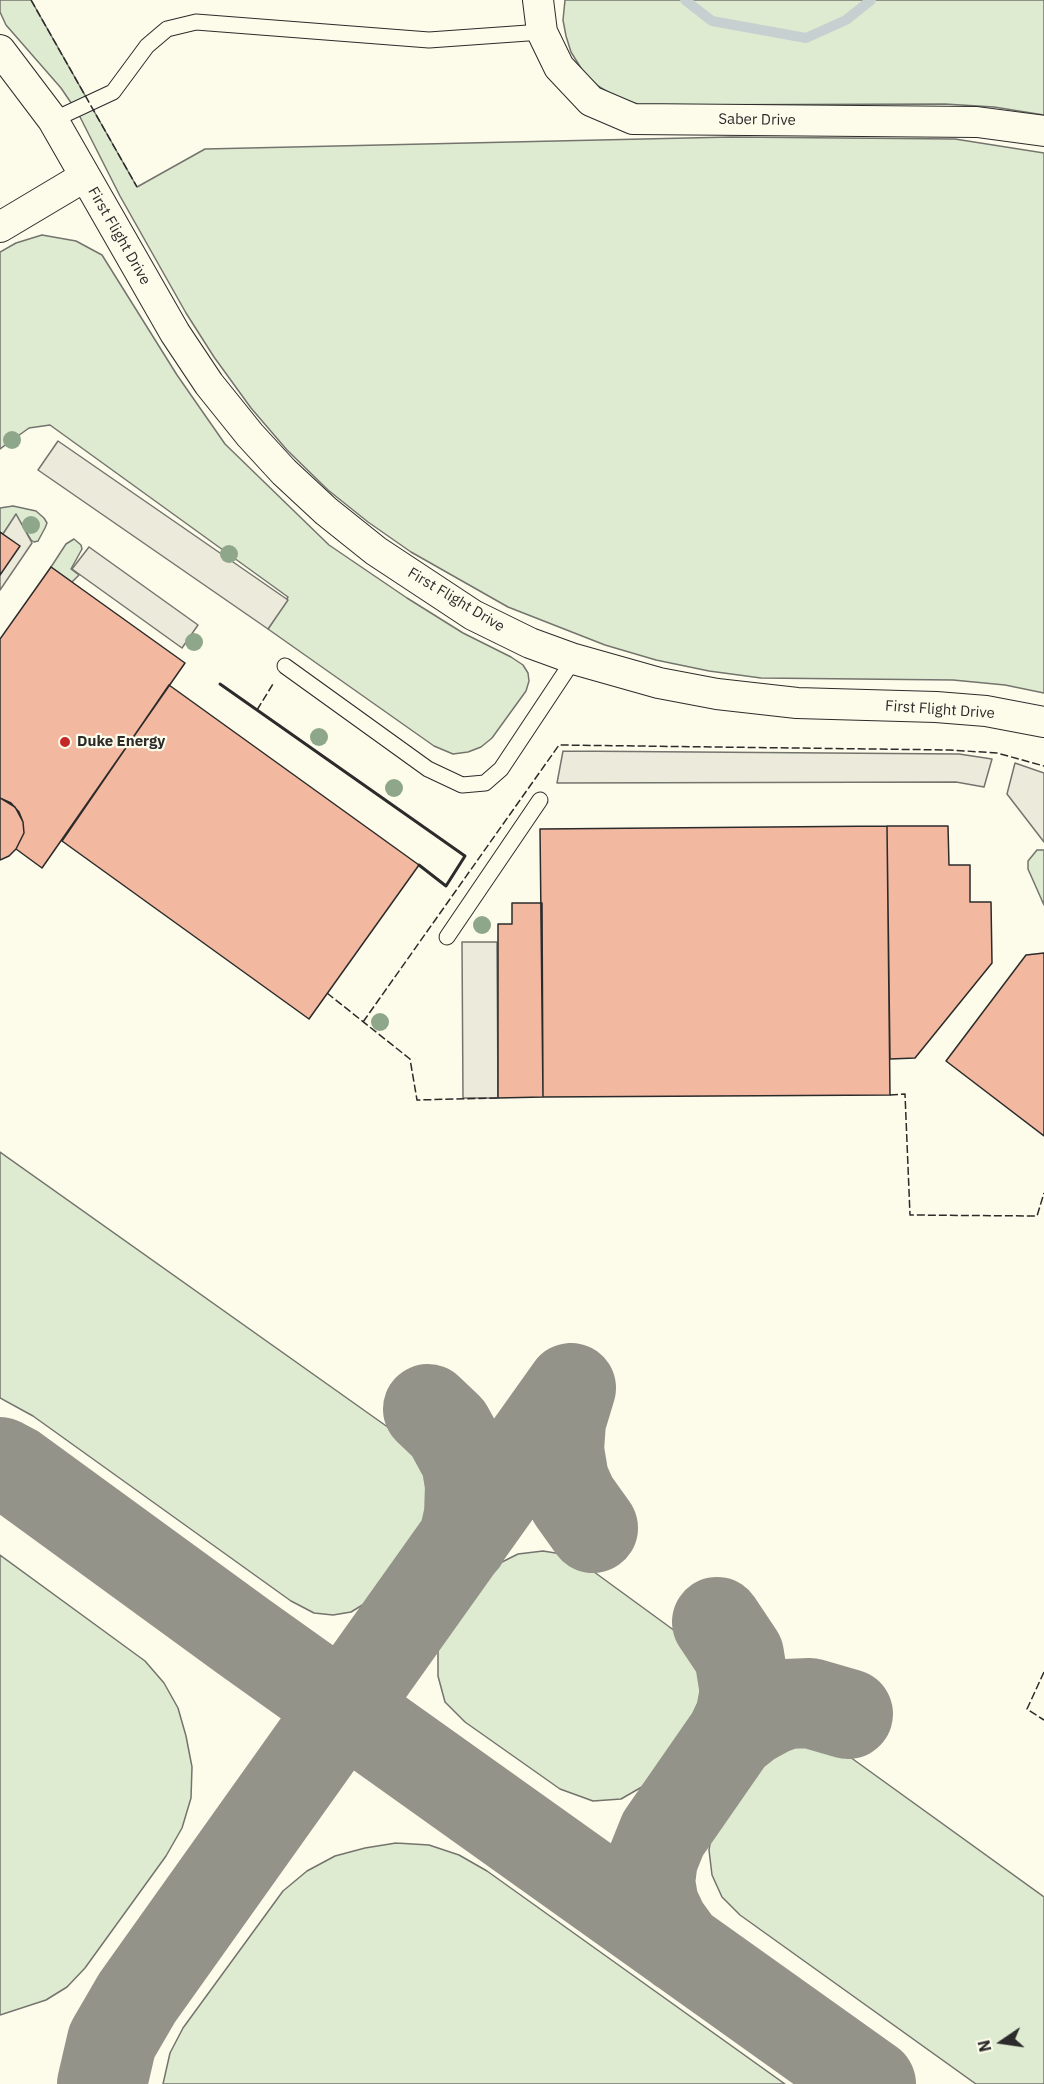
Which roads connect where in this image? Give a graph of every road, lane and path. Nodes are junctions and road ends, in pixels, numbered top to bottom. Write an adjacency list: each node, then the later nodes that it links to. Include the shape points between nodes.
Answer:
1 (538, 0): 2 (street, Saber Drive)
2 (542, 32): 4 (lane, via 429,40 196,22 167,29 147,46 113,92); 5 (street, Saber Drive, via 559,67 591,101 633,119 977,122)
3 (0, 50): 4 (street, First Flight Drive)
4 (53, 120): 6 (street, First Flight Drive)
5 (1044, 131)
6 (84, 177): 7 (street); 8 (street, First Flight Drive, via 209,384 284,472 376,551 473,615)
7 (0, 227)
8 (574, 659): 9 (lane, via 501,769 485,783 462,785 428,769); 10 (street, First Flight Drive, via 658,683 717,694 797,703 986,711)
9 (285, 666)
10 (1044, 722)
11 (540, 800): 12 (lane)
12 (447, 937)

